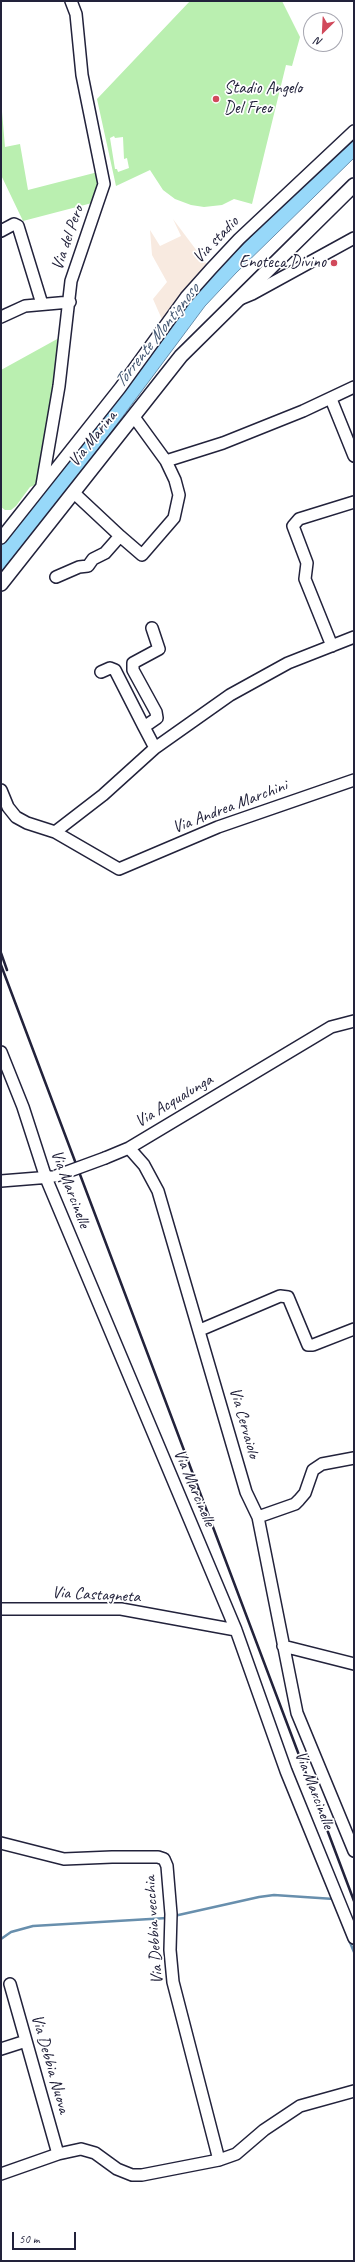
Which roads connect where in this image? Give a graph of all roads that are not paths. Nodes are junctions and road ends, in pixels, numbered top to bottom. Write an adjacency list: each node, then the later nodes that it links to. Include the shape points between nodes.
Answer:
1 (71, 1): 7 (street, Via del Pero, via 76,14 82,75 104,184 70,281)
2 (354, 131): 15 (street, Via stadio, via 239,239 186,297 120,388)
3 (354, 186): 6 (main road, Via Marina)
4 (1, 231): 8 (street, via 14,224 18,226)
5 (354, 238): 6 (street, via 252,294)
6 (236, 300): 12 (main road, Via Marina, via 181,356)
7 (70, 302): 8 (street); 15 (street, Via del Pero)
8 (42, 304): 9 (street, via 25,306)
9 (1, 317)
10 (354, 387): 11 (street)
11 (331, 399): 13 (street); 14 (street, via 223,443)
12 (134, 417): 14 (street); 16 (main road, Via Marina)
13 (354, 456)
14 (166, 461): 18 (street, via 179,495 174,518 142,555)
15 (42, 488): 19 (street, Via stadio)
16 (73, 492): 18 (street); 21 (main road, Via Marina)
17 (354, 502): 24 (street, via 299,519 293,526 307,562 305,579)
18 (120, 536): 20 (street, via 88,566)
19 (1, 538)
20 (56, 577)
21 (1, 584)
22 (152, 628): 26 (street, via 159,649 134,664 133,670 156,712 156,718)
23 (354, 637): 24 (street)
24 (332, 646): 27 (street, via 288,663 230,695)
25 (101, 672): 26 (street, via 110,668 115,670)
26 (144, 727): 27 (street)
27 (155, 748): 30 (street, via 87,808)
28 (354, 780): 30 (street, Via Andrea Marchini, via 218,827 119,869)
29 (1, 790): 30 (street, via 8,807 16,817 28,824)
30 (54, 832)
31 (354, 1021): 33 (street, Via Acqualunga, via 331,1027)
32 (1, 1052): 34 (street, Via Marcinelle)
33 (129, 1148): 34 (street, Via Acqualunga, bridge); 37 (street, Via Cervaiolo, via 144,1165 158,1191)
34 (51, 1177): 35 (street, Via Acqualunga); 41 (street, Via Marcinelle)
35 (1, 1181)
36 (354, 1329): 37 (street, via 308,1345 288,1297 280,1296)
37 (200, 1330): 39 (street, Via Cervaiolo, via 246,1492)
38 (354, 1458): 39 (street, via 322,1464 313,1470 300,1500)
39 (258, 1517): 42 (street, Via Cervaiolo)
40 (1, 1609): 41 (street, Via Castagneta, via 121,1609)
41 (236, 1630): 46 (street, Via Marcinelle, via 286,1771)
42 (283, 1646): 43 (street); 45 (street, Via Cervaiolo, via 297,1714)
43 (354, 1664)
44 (1, 1844): 52 (street, Via Debbia vecchia, via 64,1859 164,1859 167,1866 171,1917 170,1950 173,1982)
45 (354, 1851)
46 (354, 1938)
47 (10, 1984): 48 (street, Via Debbia Nuova)
48 (26, 2041): 49 (street); 51 (street, Via Debbia Nuova)
49 (1, 2049)
50 (354, 2091): 52 (street, via 300,2106 264,2130 236,2154)
51 (58, 2154): 52 (street, via 88,2150 120,2171 132,2175); 53 (street)
52 (219, 2160)
53 (1, 2174)

